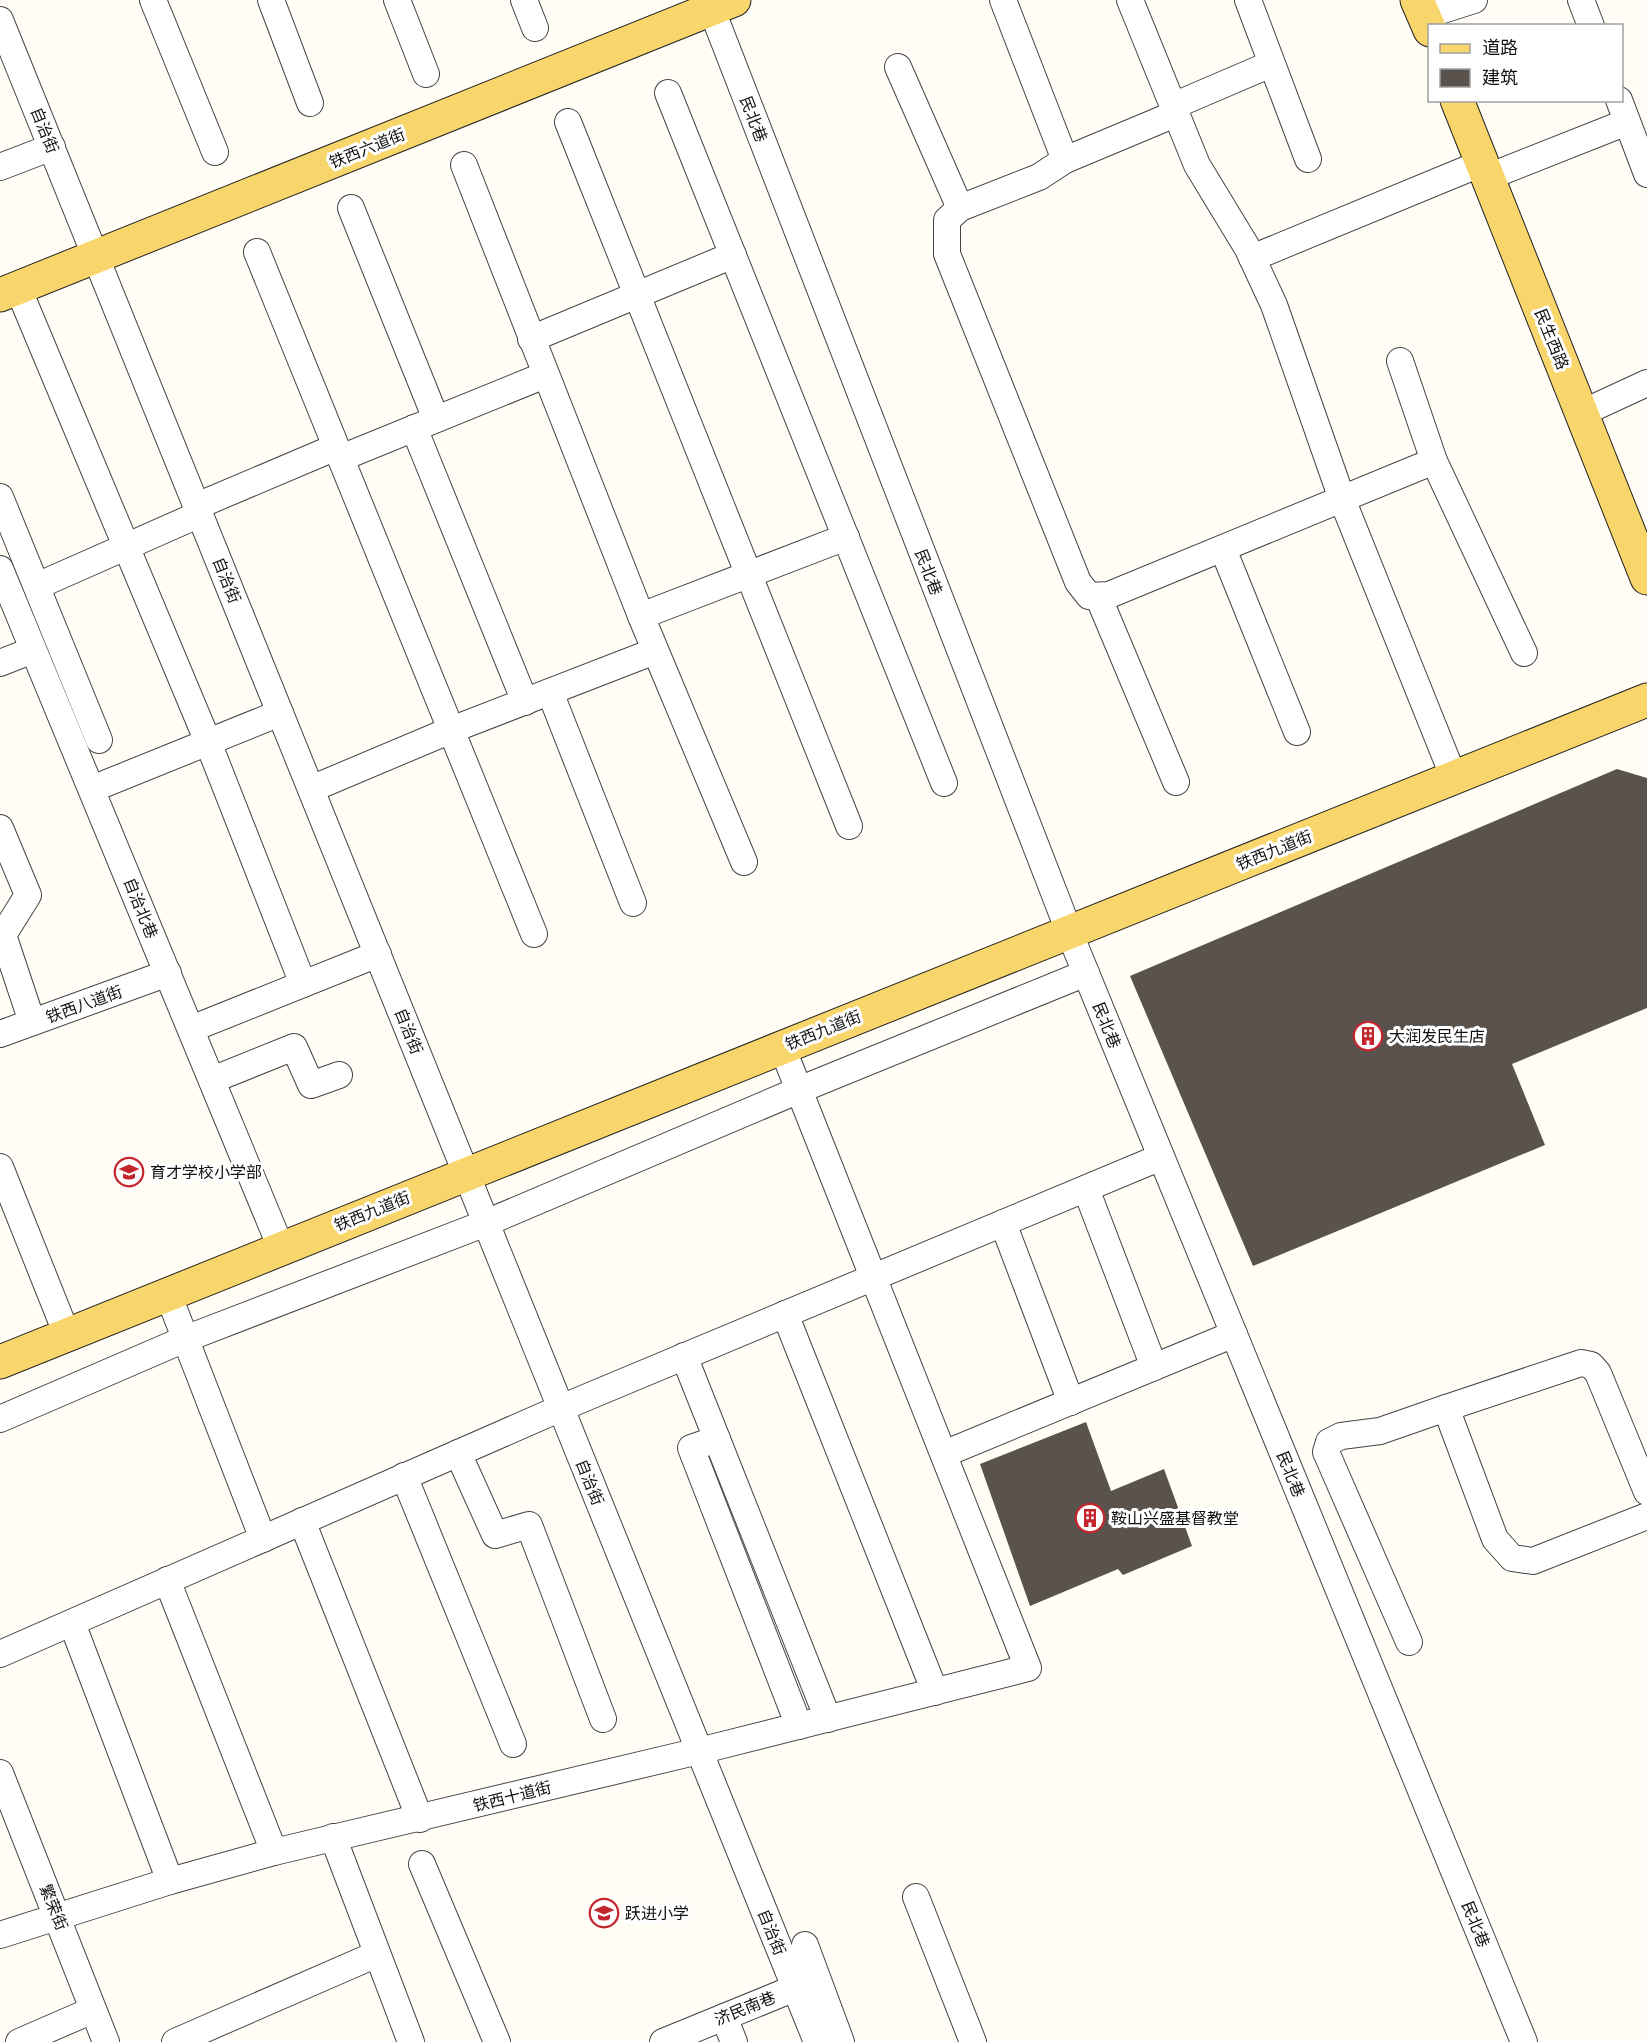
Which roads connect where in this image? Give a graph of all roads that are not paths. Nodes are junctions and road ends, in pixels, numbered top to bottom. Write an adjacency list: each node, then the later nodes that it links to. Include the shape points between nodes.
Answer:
1 (153, 0): 25 (street)
2 (271, 0): 20 (street)
3 (397, 0): 17 (street)
4 (524, 0): 14 (street)
5 (1003, 0): 27 (street)
6 (1130, 0): 21 (street)
7 (1248, 0): 15 (street)
8 (1474, 0): 11 (street)
9 (1581, 0): 13 (street)
10 (718, 3): 36 (main road, 铁西六道街); 81 (street, 民北巷)
11 (1424, 15)
12 (0, 20): 24 (street, 自治街)
13 (1590, 24)
14 (535, 28)
15 (1271, 64): 21 (street); 26 (street)
16 (898, 67): 33 (street)
17 (426, 74)
18 (669, 93): 35 (street)
19 (1458, 102): 30 (main road, 民生西路)
20 (310, 104)
21 (1174, 110): 27 (street); 37 (street, via 1197,165)
22 (1623, 111): 30 (street); 31 (street)
23 (568, 122): 39 (street)
24 (52, 147): 29 (street); 36 (street, 自治街)
25 (215, 152)
26 (1308, 159)
27 (1065, 160): 33 (street, via 1039,177)
28 (464, 165): 40 (street)
29 (0, 167)
30 (1485, 170): 37 (street); 44 (main road, 民生西路)
31 (1647, 174)
32 (351, 208): 45 (street)
33 (960, 208): 58 (street, via 946,220 947,254 1078,582 1089,596)
34 (257, 252): 46 (street)
35 (733, 255): 39 (street); 51 (street)
36 (96, 256): 38 (main road, 铁西六道街); 50 (street, 自治街)
37 (1252, 258): 49 (street, via 1274,304)
38 (9, 292): 52 (street)
39 (639, 297): 40 (street); 55 (street)
40 (531, 339): 42 (street)
41 (1400, 361): 47 (street)
42 (545, 375): 45 (street); 59 (street)
43 (1647, 384): 44 (street)
44 (1582, 413): 56 (main road, 民生西路)
45 (425, 424): 46 (street); 66 (street)
46 (338, 453): 50 (street); 68 (street)
47 (1434, 461): 49 (street); 62 (street)
48 (0, 497): 57 (street)
49 (1342, 500): 53 (street); 72 (street)
50 (198, 510): 52 (street); 67 (street, 自治街)
51 (846, 537): 55 (street); 74 (street)
52 (124, 548): 57 (street); 71 (street)
53 (1223, 549): 58 (street, via 1110,595); 69 (street)
54 (0, 569): 60 (street, 自治北巷)
55 (749, 574): 59 (street); 77 (street)
56 (1647, 578)
57 (37, 586): 70 (street)
58 (1098, 596): 73 (street)
59 (641, 616): 61 (street)
60 (33, 650): 63 (street); 75 (street, 自治北巷)
61 (655, 651): 64 (street); 79 (street)
62 (1524, 653)
63 (0, 663)
64 (550, 692): 66 (street); 80 (street)
65 (1647, 700): 72 (main road, 铁西九道街)
66 (525, 702): 68 (street)
67 (280, 713): 71 (street); 76 (street, 自治街)
68 (451, 730): 76 (street); 82 (street)
69 (1297, 732)
70 (99, 740)
71 (208, 742): 75 (street); 86 (street)
72 (1454, 778): 81 (main road, 铁西九道街)
73 (1176, 782)
74 (944, 783)
75 (92, 789): 84 (street, 自治北巷)
76 (311, 789): 83 (street, 自治街)
77 (849, 826)
78 (0, 828): 87 (street, via 28,895 3,936)
79 (744, 862)
80 (633, 903)
81 (1069, 932): 85 (street, 民北巷); 90 (main road, 铁西九道街)
82 (534, 934)
83 (378, 954): 86 (street); 96 (street, 自治街)
84 (168, 973): 87 (street, 铁西八道街); 88 (street, 自治北巷)
85 (1086, 973): 93 (street); 94 (street, 民北巷)
86 (303, 984): 88 (street)
87 (32, 1022): 89 (street, 铁西八道街)
88 (190, 1029): 92 (street, 自治北巷)
89 (0, 1034)
90 (782, 1047): 93 (street); 96 (main road, 铁西九道街)
91 (339, 1075): 92 (street, via 311,1085 294,1047)
92 (212, 1080): 100 (street, 自治北巷)
93 (799, 1090): 98 (street); 101 (street)
94 (1161, 1157): 97 (street); 104 (street, 民北巷)
95 (0, 1167): 105 (street)
96 (466, 1173): 98 (street, 自治街); 100 (main road, 铁西九道街)
97 (1086, 1189): 99 (street); 109 (street)
98 (486, 1222): 106 (street); 111 (street, 自治街)
99 (1003, 1223): 101 (street); 110 (street)
100 (281, 1248): 102 (main road, 铁西九道街)
101 (875, 1277): 103 (street); 116 (street)
102 (168, 1294): 105 (main road, 铁西九道街); 106 (street)
103 (784, 1314): 107 (street); 126 (street)
104 (1234, 1334): 109 (street); 156 (street, 民北巷)
105 (67, 1335): 108 (main road, 铁西九道街)
106 (185, 1340): 113 (street); 121 (street)
107 (684, 1356): 111 (street); 114 (street)
108 (0, 1362)
109 (1154, 1367): 110 (street)
110 (1071, 1402): 116 (street)
111 (561, 1408): 115 (street); 131 (street, 自治街)
112 (1446, 1408): 118 (street, via 1581,1363 1591,1365 1598,1373); 119 (street, via 1495,1539 1512,1558 1533,1561); 124 (street, via 1380,1431 1341,1436 1329,1442 1326,1452)
113 (0, 1419)
114 (717, 1438): 128 (street); 129 (street, via 691,1448)
115 (458, 1453): 117 (street); 127 (street, via 495,1535 529,1525)
116 (944, 1454): 126 (street, 铁西十道街, via 1028,1668)
117 (404, 1476): 120 (street); 130 (street)
118 (1647, 1492)
119 (1647, 1516)
120 (302, 1521): 121 (street); 133 (street)
121 (263, 1539): 122 (street)
122 (168, 1580): 123 (street); 135 (street)
123 (72, 1623): 125 (street); 137 (street)
124 (1408, 1642)
125 (0, 1654)
126 (935, 1692): 128 (street, 铁西十道街)
127 (603, 1719)
128 (828, 1719): 129 (street, 铁西十道街)
129 (799, 1726): 131 (street, 铁西十道街)
130 (513, 1744)
131 (699, 1751): 133 (street, 铁西十道街); 143 (street, 自治街)
132 (0, 1773): 139 (street, 繁荣街)
133 (420, 1819): 134 (street, 铁西十道街)
134 (333, 1837): 135 (street, 铁西十道街); 142 (street)
135 (274, 1852): 137 (street, 铁西十道街)
136 (422, 1864): 150 (street)
137 (170, 1881): 139 (street, 铁西十道街)
138 (916, 1897): 155 (street)
139 (57, 1916): 140 (street, 铁西十道街); 144 (street, 繁荣街)
140 (0, 1935)
141 (805, 1945): 154 (street)
142 (377, 1954): 148 (street); 149 (street)
143 (795, 1988): 145 (street, 济民南巷); 153 (street, 自治街)
144 (93, 2010): 146 (street); 147 (street, 繁荣街)
145 (724, 2017): 151 (street, 济民南巷); 152 (street)
146 (19, 2042)
147 (106, 2042)
148 (175, 2042)
149 (411, 2042)
150 (497, 2042)
151 (663, 2042)
152 (734, 2042)
153 (817, 2042)
154 (841, 2042)
155 (973, 2042)
156 (1524, 2042)

